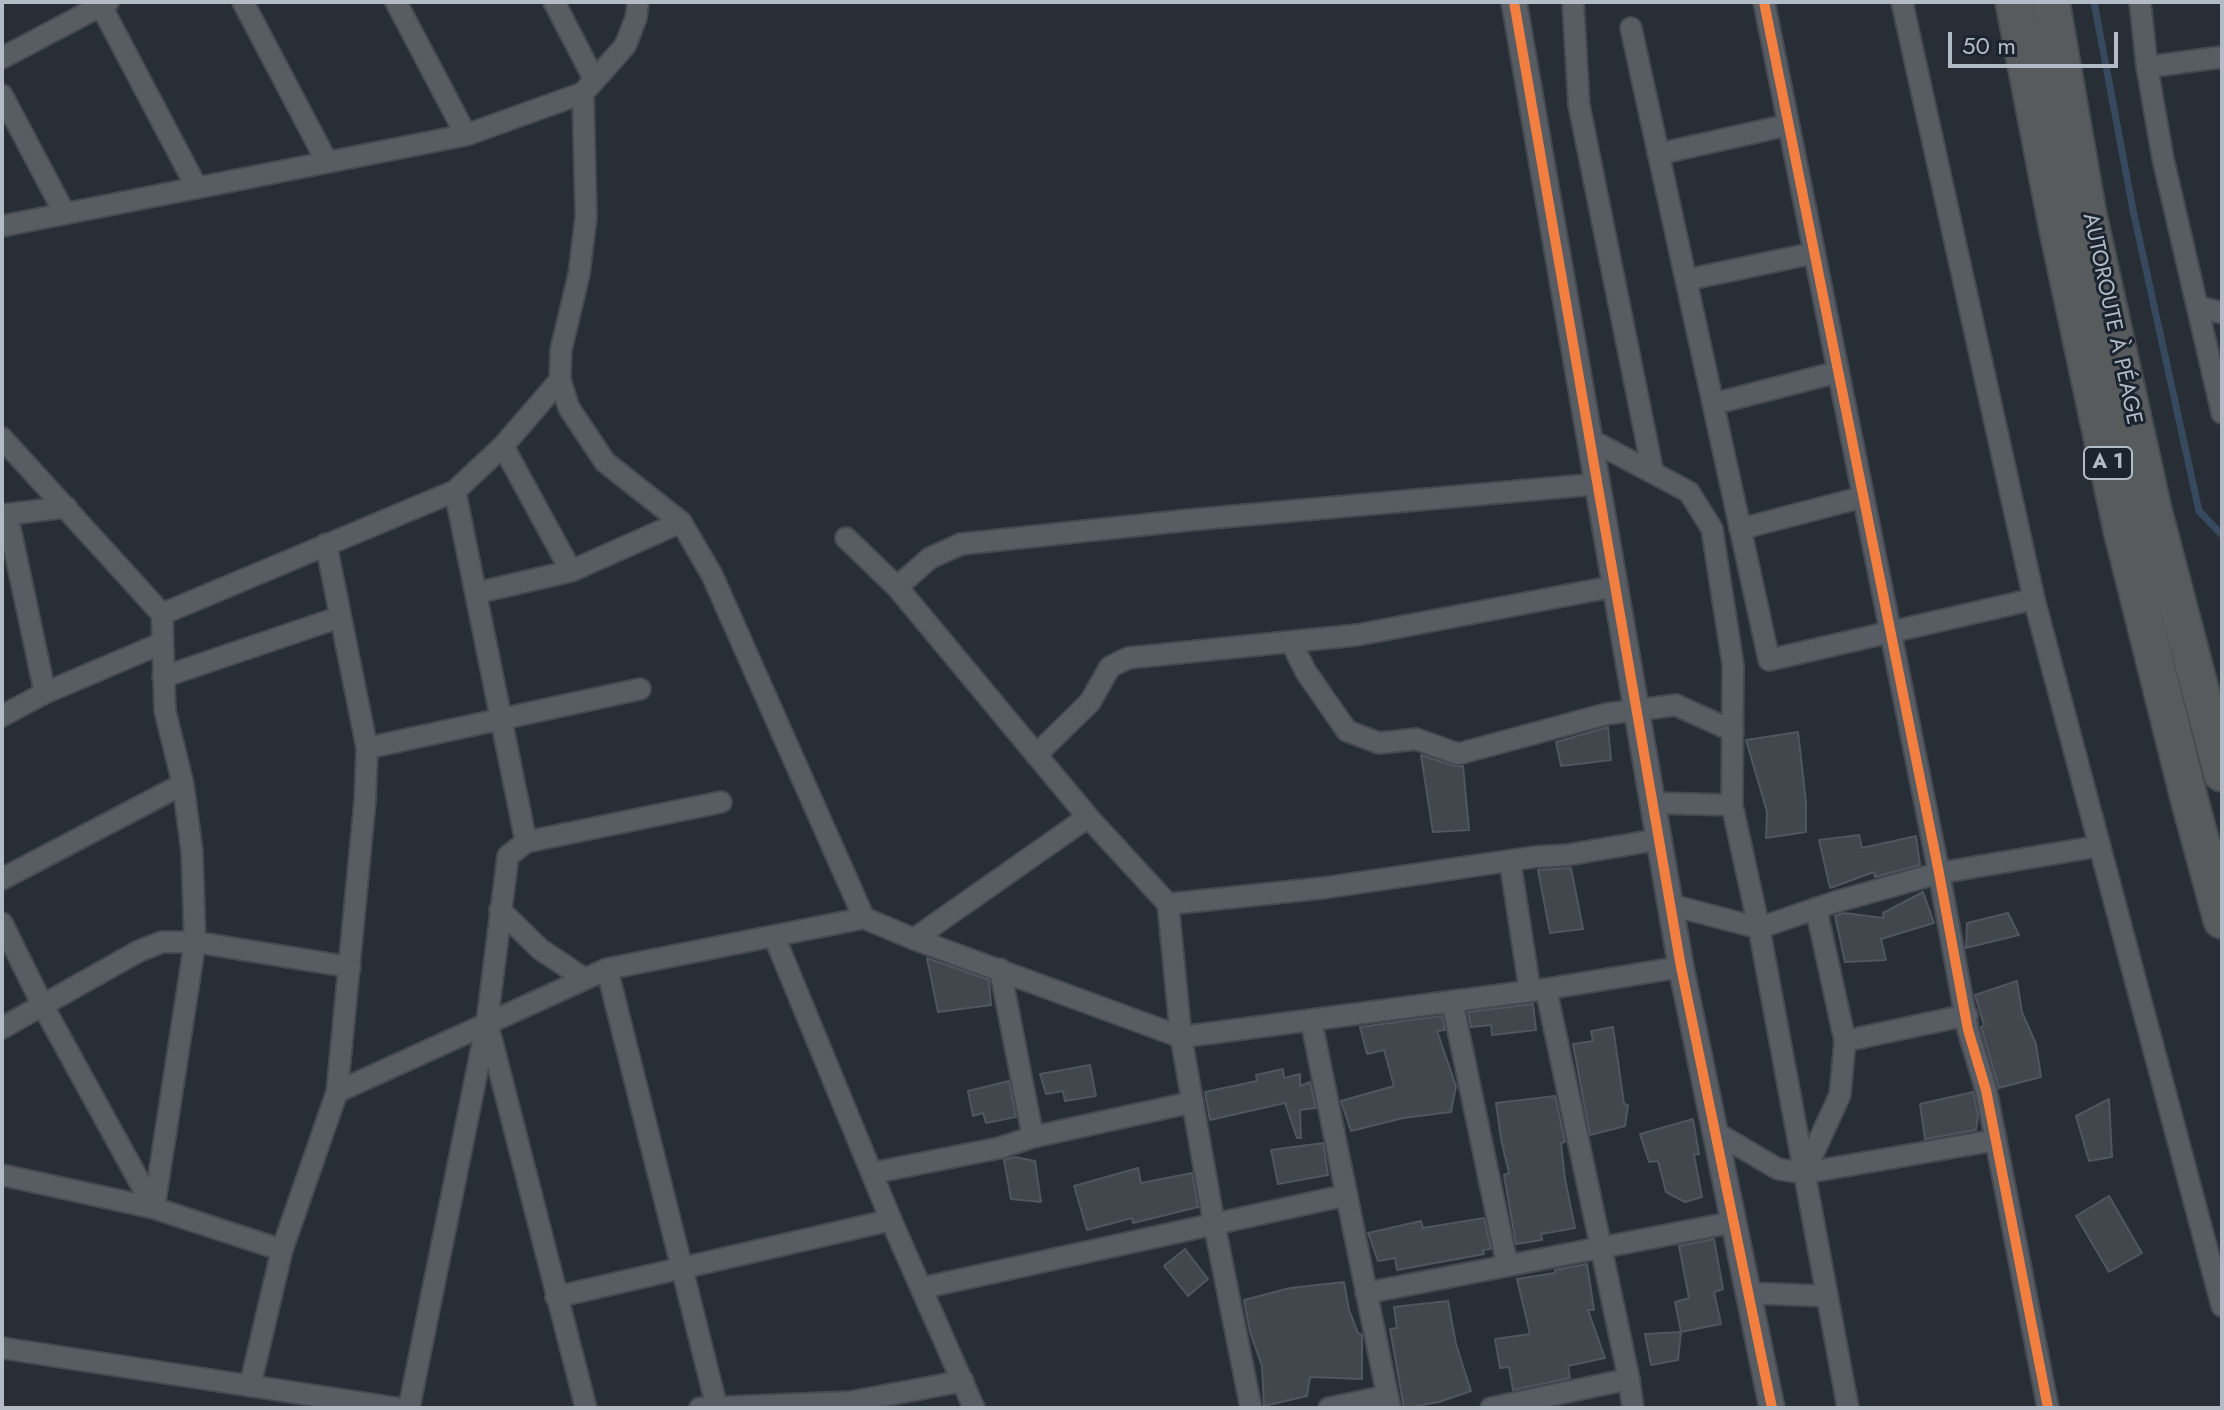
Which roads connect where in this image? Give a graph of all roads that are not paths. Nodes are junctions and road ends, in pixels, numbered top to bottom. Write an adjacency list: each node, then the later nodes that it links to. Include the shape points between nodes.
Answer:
1 (243, 2): 22 (street)
2 (396, 2): 20 (street)
3 (554, 2): 17 (street)
4 (638, 2): 17 (street, via 625,46)
5 (1514, 2): 35 (street)
6 (1573, 2): 37 (street, via 1579,105)
7 (1764, 2): 19 (street)
8 (1902, 2): 51 (street)
9 (2014, 2): 83 (highway, A 1, via 2122,530)
10 (2051, 2): 66 (highway, AUTOROUTE À PÉAGE / A 1, via 2088,215 2153,510)
11 (2140, 2): 16 (street)
12 (103, 3): 15 (street); 23 (street)
13 (1631, 28): 21 (street)
14 (2222, 57): 16 (street)
15 (2, 58)
16 (2147, 67): 28 (street)
17 (588, 86): 20 (street); 31 (street, via 586,217)
18 (2, 95): 24 (street)
19 (1788, 125): 21 (street); 26 (street)
20 (466, 135): 22 (street)
21 (1658, 154): 27 (street)
22 (327, 162): 23 (street)
23 (197, 188): 24 (street)
24 (65, 214): 25 (street)
25 (2, 226)
26 (1814, 253): 27 (street); 30 (street)
27 (1686, 280): 32 (street)
28 (2197, 306): 29 (street); 33 (street)
29 (2222, 313)
30 (1838, 372): 32 (street); 40 (street)
31 (560, 380): 36 (street); 43 (street, via 569,408 605,462)
32 (1713, 404): 44 (street)
33 (2222, 413)
34 (2, 438): 41 (street)
35 (1591, 440): 37 (street); 38 (street)
36 (503, 446): 39 (street); 47 (street)
37 (1653, 473): 63 (street, via 1689,492 1712,529 1733,665)
38 (1598, 484): 48 (street); 49 (street, via 961,544 930,558)
39 (455, 491): 46 (street); 50 (street)
40 (1863, 497): 44 (street); 54 (street)
41 (66, 507): 42 (street); 52 (street)
42 (4, 515): 59 (street)
43 (681, 522): 47 (street); 82 (street, via 712,575)
44 (1740, 529): 54 (street, via 1769,660)
45 (846, 538): 49 (street)
46 (326, 544): 52 (street); 53 (street)
47 (571, 571): 50 (street)
48 (1616, 586): 55 (street, via 1357,635); 60 (street)
49 (897, 587): 65 (street)
50 (476, 593): 62 (street)
51 (2034, 599): 54 (street); 74 (street)
52 (162, 614): 56 (street)
53 (340, 617): 57 (street); 64 (street)
54 (1890, 632): 76 (street)
55 (1291, 642): 60 (street, via 1347,731 1379,743 1416,739 1458,754 1606,714); 65 (street, via 1128,658 1110,667 1090,702)
56 (162, 643): 57 (street); 59 (street)
57 (163, 677): 67 (street, via 165,711)
58 (640, 689): 62 (street)
59 (45, 693): 61 (street)
60 (1638, 711): 63 (street, via 1676,705); 69 (street)
61 (2, 716)
62 (501, 719): 64 (street); 73 (street)
63 (1733, 731): 70 (street)
64 (367, 748): 89 (street)
65 (1036, 755): 71 (street)
66 (2222, 773)
67 (183, 784): 77 (street); 88 (street)
68 (721, 802): 73 (street)
69 (1654, 803): 70 (street); 72 (street)
70 (1732, 805): 85 (street)
71 (1088, 817): 78 (street); 87 (street)
72 (1661, 839): 75 (street); 79 (street)
73 (526, 842): 81 (street, via 508,856)
74 (2100, 846): 76 (street); 125 (street)
75 (1510, 861): 78 (street); 94 (street)
76 (1939, 873): 80 (street); 97 (street)
77 (2, 879)
78 (1168, 904): 101 (street)
79 (1671, 905): 85 (street); 90 (street)
80 (1816, 908): 85 (street); 102 (street)
81 (500, 910): 93 (street, via 540,949); 99 (street)
82 (864, 918): 86 (street); 87 (street)
83 (2222, 920)
84 (2, 923): 96 (street)
85 (1759, 928): 109 (street)
86 (774, 936): 91 (street); 108 (street)
87 (914, 939): 92 (street)
88 (195, 942): 89 (street); 96 (street, via 162,942 139,951); 112 (street)
89 (350, 967): 103 (street)
90 (1681, 967): 94 (street); 105 (street)
91 (607, 969): 93 (street); 119 (street)
92 (1000, 969): 101 (street); 106 (street)
93 (585, 979): 99 (street)
94 (1538, 990): 95 (street); 116 (street)
95 (1452, 1001): 98 (street); 118 (street)
96 (43, 1006): 100 (street); 112 (street)
97 (1967, 1015): 102 (street); 107 (street)
98 (1311, 1020): 101 (street); 111 (street)
99 (487, 1022): 103 (street); 124 (street); 135 (street)
100 (2, 1028)
101 (1181, 1037): 104 (street)
102 (1845, 1041): 109 (street, via 1840,1095)
103 (337, 1092): 117 (street)
104 (1193, 1102): 106 (street); 115 (street)
105 (1715, 1132): 109 (street, via 1778,1169); 114 (street)
106 (1033, 1137): 108 (street)
107 (1996, 1140): 109 (street); 144 (street)
108 (872, 1173): 113 (street)
109 (1804, 1173): 123 (street)
110 (2, 1175): 112 (street)
111 (1347, 1195): 115 (street); 121 (street)
112 (154, 1208): 117 (street)
113 (891, 1220): 119 (street); 120 (street)
114 (1734, 1222): 116 (street); 122 (street)
115 (1214, 1223): 120 (street); 138 (street)
116 (1600, 1247): 118 (street); 127 (street)
117 (282, 1250): 129 (street)
118 (1507, 1264): 121 (street)
119 (682, 1268): 124 (street); 133 (street)
120 (922, 1288): 128 (street)
121 (1366, 1293): 130 (street)
122 (1748, 1293): 123 (street); 142 (street)
123 (1827, 1296): 143 (street)
124 (556, 1297): 136 (street)
125 (2222, 1306)
126 (2, 1348): 129 (street)
127 (1629, 1379): 131 (street); 141 (street)
128 (963, 1381): 132 (street); 137 (street)
129 (250, 1386): 134 (street)
130 (1388, 1402): 139 (street)
131 (1529, 1404): 140 (street)
132 (850, 1405): 133 (street)
133 (711, 1407)
134 (396, 1408)
135 (409, 1408)
136 (586, 1408)
137 (974, 1408)
138 (1251, 1408)
139 (1329, 1408)
140 (1491, 1408)
141 (1633, 1408)
142 (1772, 1408)
143 (1848, 1408)
144 (2048, 1408)

